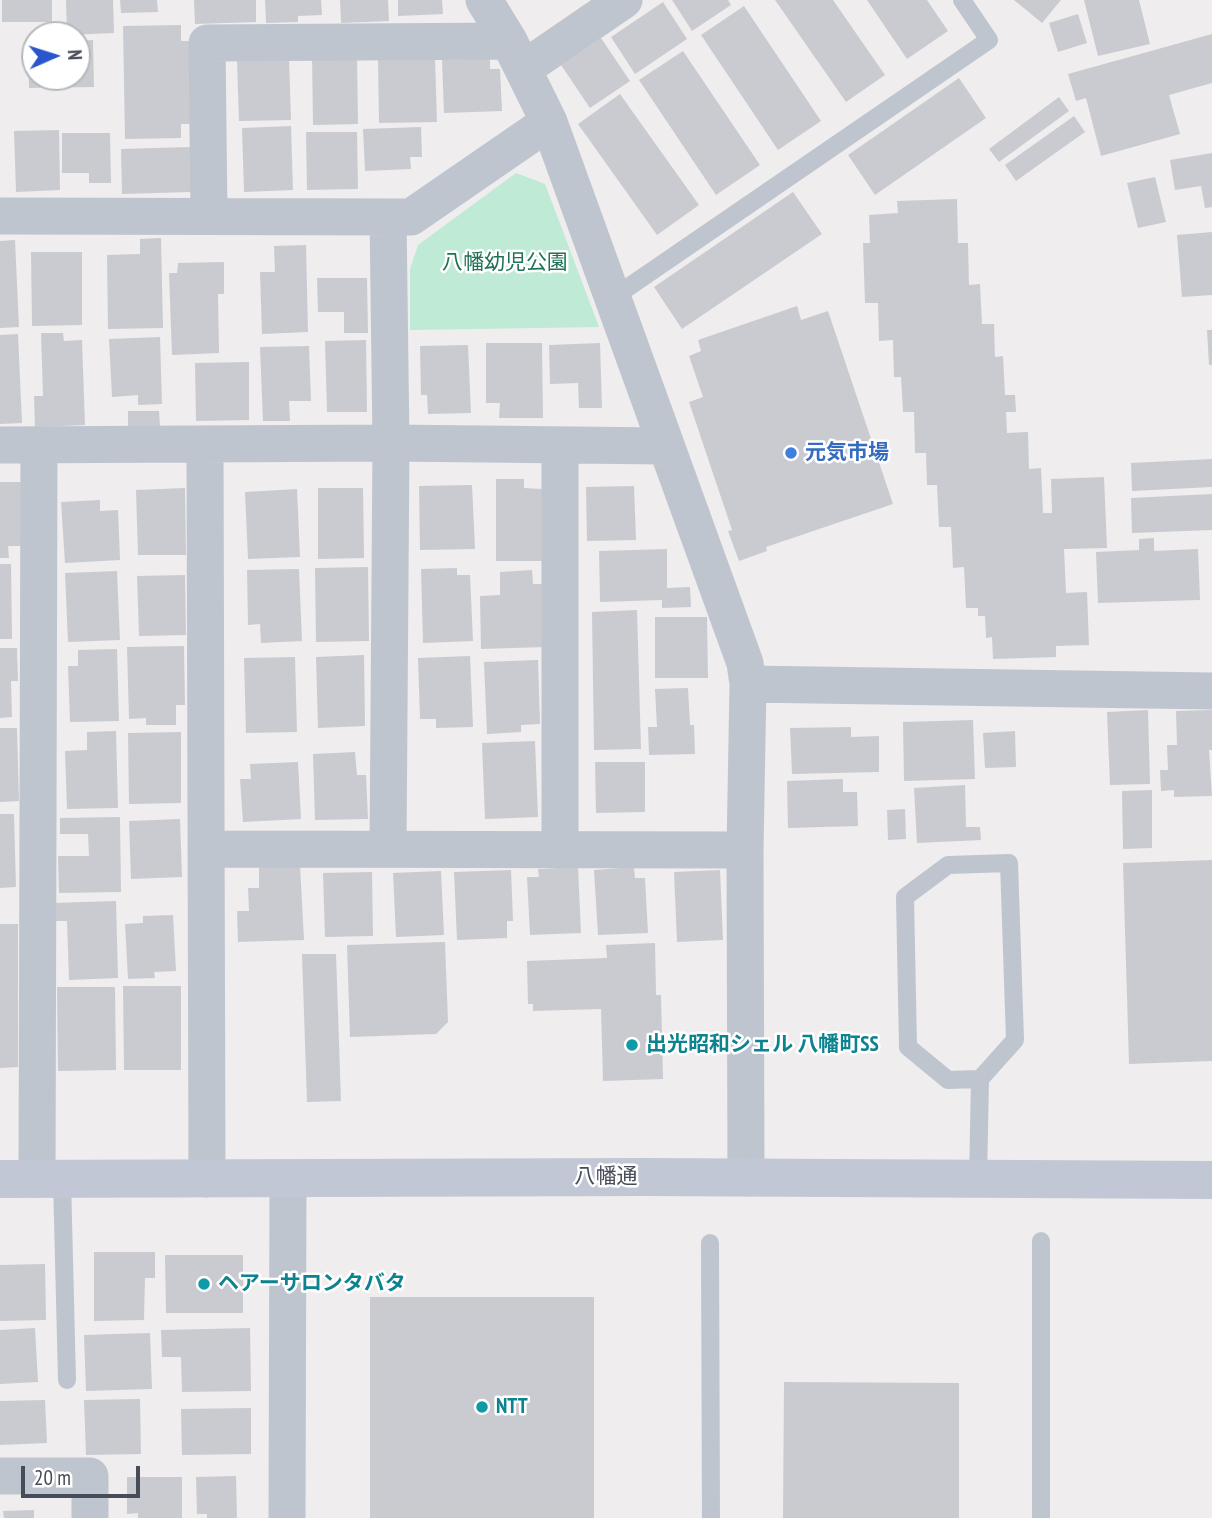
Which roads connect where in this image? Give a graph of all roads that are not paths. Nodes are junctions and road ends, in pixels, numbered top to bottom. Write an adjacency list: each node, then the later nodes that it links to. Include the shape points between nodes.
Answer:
1 (484, 0): 4 (street)
2 (624, 0): 4 (street)
3 (962, 0): 9 (lane, via 989,40)
4 (516, 55): 5 (street); 7 (street, via 207,43)
5 (549, 122): 8 (street, via 411,217); 9 (street)
6 (0, 216): 7 (street)
7 (209, 216): 8 (street)
8 (388, 217): 10 (street)
9 (614, 297): 15 (street)
10 (391, 443): 13 (street); 14 (street); 18 (street)
11 (39, 444): 12 (street); 13 (street); 24 (street)
12 (0, 445)
13 (205, 445): 19 (street)
14 (560, 446): 15 (street); 21 (street)
15 (666, 446): 16 (street, via 745,663)
16 (748, 684): 17 (street); 20 (street)
17 (1212, 691)
18 (388, 848): 19 (street); 21 (street)
19 (206, 849): 25 (street)
20 (744, 849): 21 (street); 23 (street)
21 (560, 850)
22 (980, 1079): 22 (lane, via 948,1080 908,1046 905,897 948,865 1009,863 1015,1040); 27 (lane)
23 (746, 1178): 26 (street, 八幡通); 27 (street, 八幡通)
24 (33, 1179): 25 (street, 八幡通); 31 (lane)
25 (207, 1179): 26 (street, 八幡通)
26 (288, 1179): 34 (street)
27 (978, 1180): 28 (street, 八幡通)
28 (1212, 1180)
29 (1041, 1241): 36 (lane)
30 (709, 1243): 35 (lane)
31 (66, 1381)
32 (0, 1476): 33 (street, via 90,1476)
33 (90, 1518)
34 (287, 1518)
35 (711, 1518)
36 (1041, 1518)

